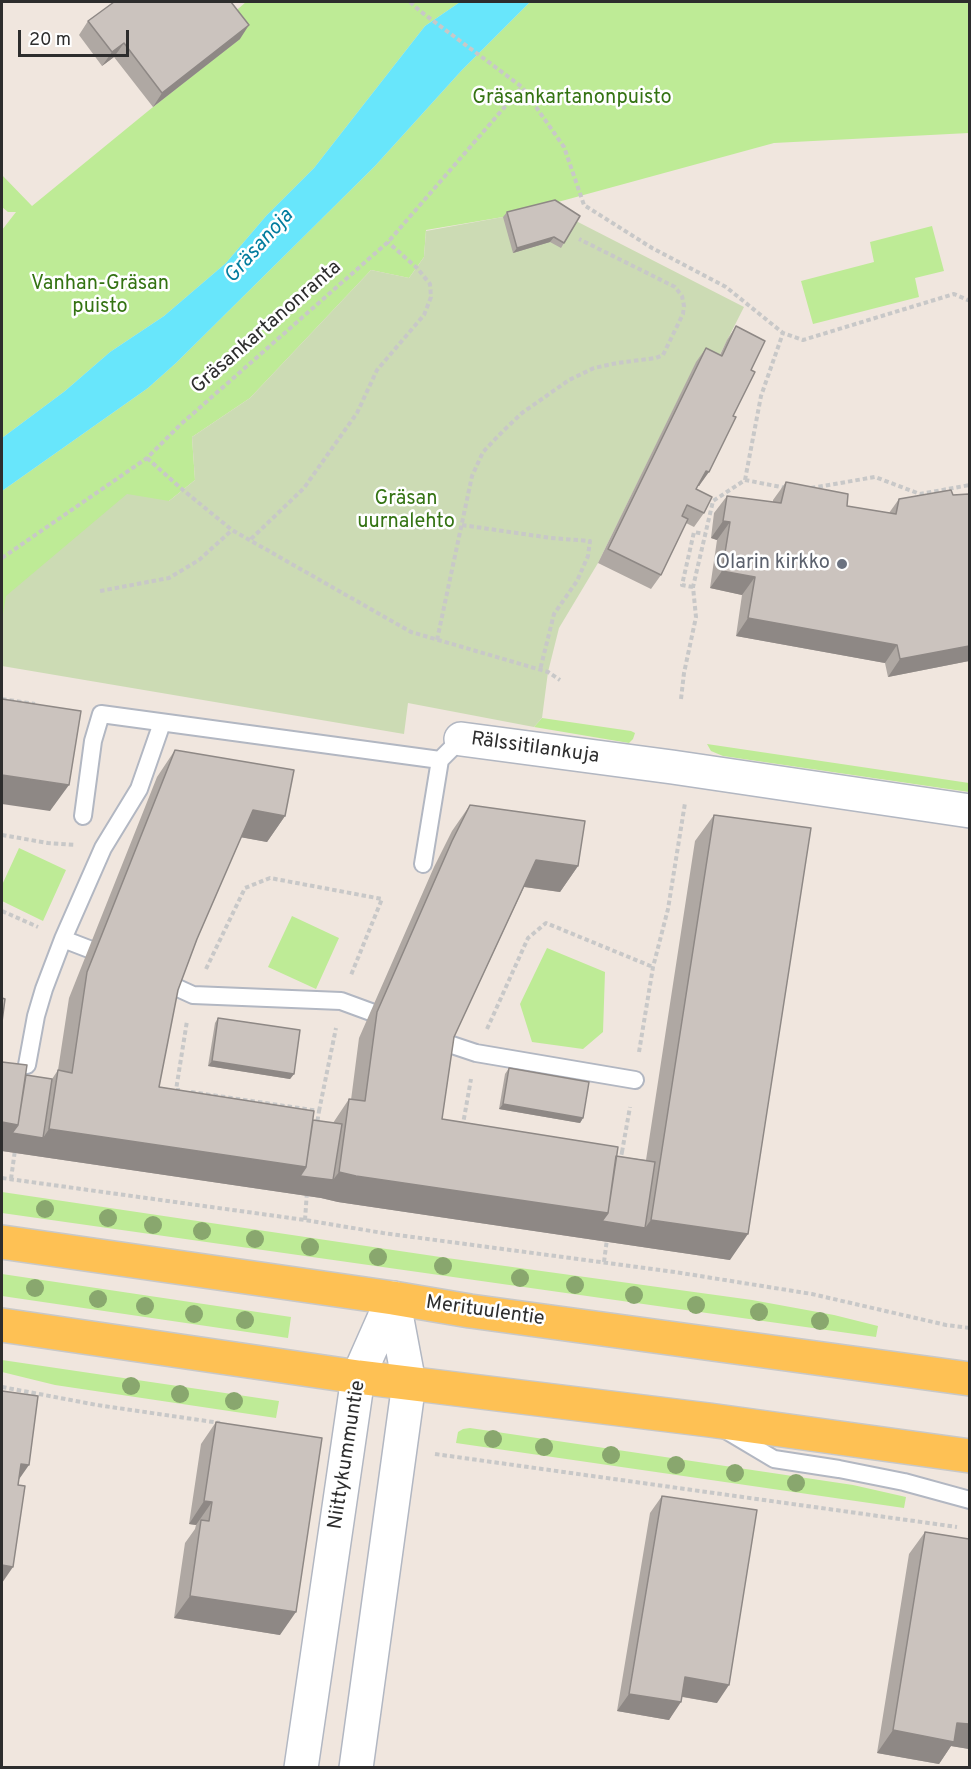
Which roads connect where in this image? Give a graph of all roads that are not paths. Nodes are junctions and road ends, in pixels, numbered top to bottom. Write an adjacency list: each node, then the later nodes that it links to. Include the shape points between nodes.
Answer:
1 (162, 723): 2 (lane, Rälssitilankuja); 4 (lane, Rälssitilankuja, via 101,714 93,741); 6 (lane, via 139,789 103,848)
2 (450, 750): 3 (street, Rälssitilankuja, via 672,767); 5 (lane)
3 (969, 811)
4 (83, 816)
5 (423, 864)
6 (63, 939): 7 (lane); 11 (lane, via 36,1016)
7 (89, 949)
8 (171, 985): 9 (lane, via 193,994 341,1001)
9 (370, 1012)
10 (446, 1043): 12 (lane, via 476,1053)
11 (27, 1065)
12 (635, 1080)
13 (2, 1242): 14 (main road, Merituulentie)
14 (393, 1298): 16 (street, Niittykummuntie); 17 (main road, Merituulentie); 18 (street)
15 (2, 1325): 16 (main road)
16 (358, 1377): 18 (main road); 22 (street, Niittykummuntie)
17 (969, 1379)
18 (409, 1383): 19 (main road); 23 (street)
19 (709, 1420): 20 (main road); 21 (lane, via 774,1459 904,1482)
20 (969, 1456)
21 (969, 1500)
22 (301, 1767)
23 (356, 1767)

